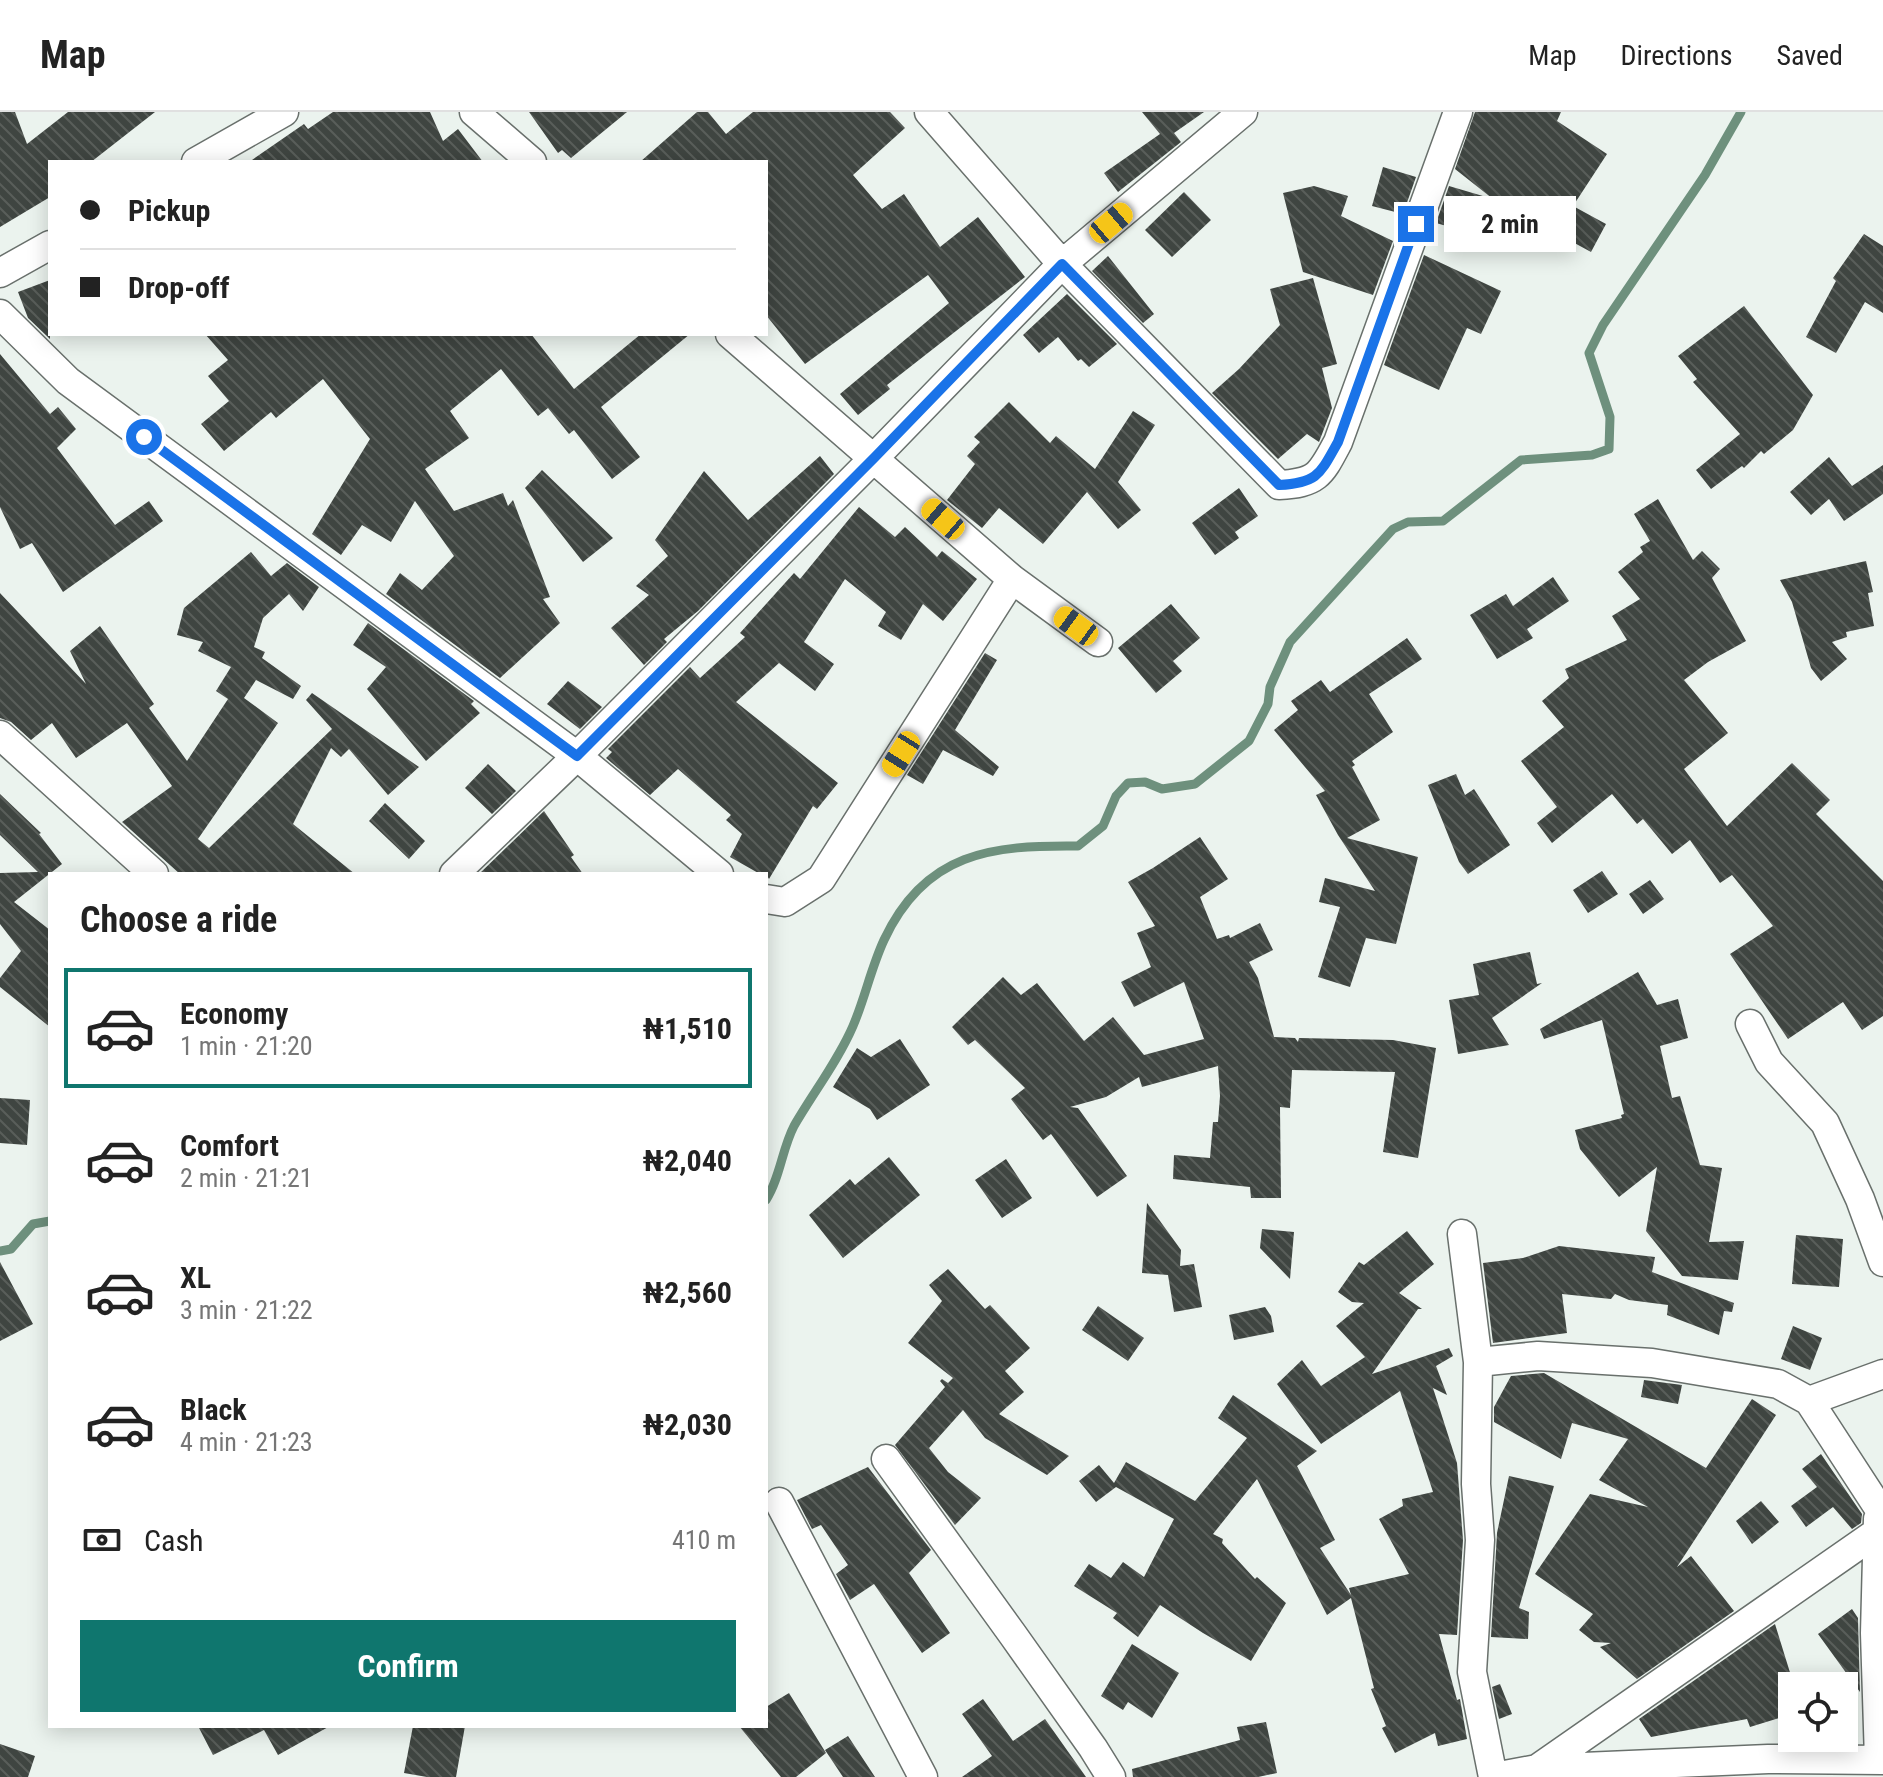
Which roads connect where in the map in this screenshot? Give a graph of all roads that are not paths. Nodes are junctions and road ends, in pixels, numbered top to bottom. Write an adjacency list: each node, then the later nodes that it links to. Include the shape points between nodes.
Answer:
1 (284, 112): 6 (street)
2 (474, 112): 7 (street)
3 (929, 112): 9 (street)
4 (1243, 112): 9 (street)
5 (1458, 112): 9 (street, via 1338,442 1322,472 1301,484 1279,485)
6 (200, 160)
7 (530, 160)
8 (48, 246): 10 (street)
9 (1062, 264): 13 (street)
10 (0, 273)
11 (0, 314): 17 (street, via 68,381)
12 (732, 336): 13 (street)
13 (874, 458): 14 (street); 17 (street)
14 (1012, 579): 15 (street); 21 (street, via 821,879 785,902)
15 (1098, 642)
16 (0, 735): 18 (street)
17 (577, 756): 19 (street); 20 (street)
18 (152, 872)
19 (456, 872)
20 (717, 872)
21 (768, 899)
22 (1750, 1024): 24 (street, via 1769,1062 1825,1123)
23 (1462, 1234): 25 (street)
24 (1883, 1262)
25 (1478, 1362): 27 (street, via 1538,1356 1652,1363 1778,1384); 36 (street, via 1480,1540 1472,1672)
26 (1883, 1374): 27 (street)
27 (1809, 1401): 30 (street)
28 (886, 1459): 35 (street)
29 (779, 1502): 34 (street)
30 (1881, 1516): 31 (street, via 1875,1633); 33 (street)
31 (1881, 1760): 32 (street)
32 (1767, 1768): 33 (street)
33 (1537, 1769): 36 (street)
34 (923, 1777)
35 (1111, 1777)
36 (1494, 1777)

